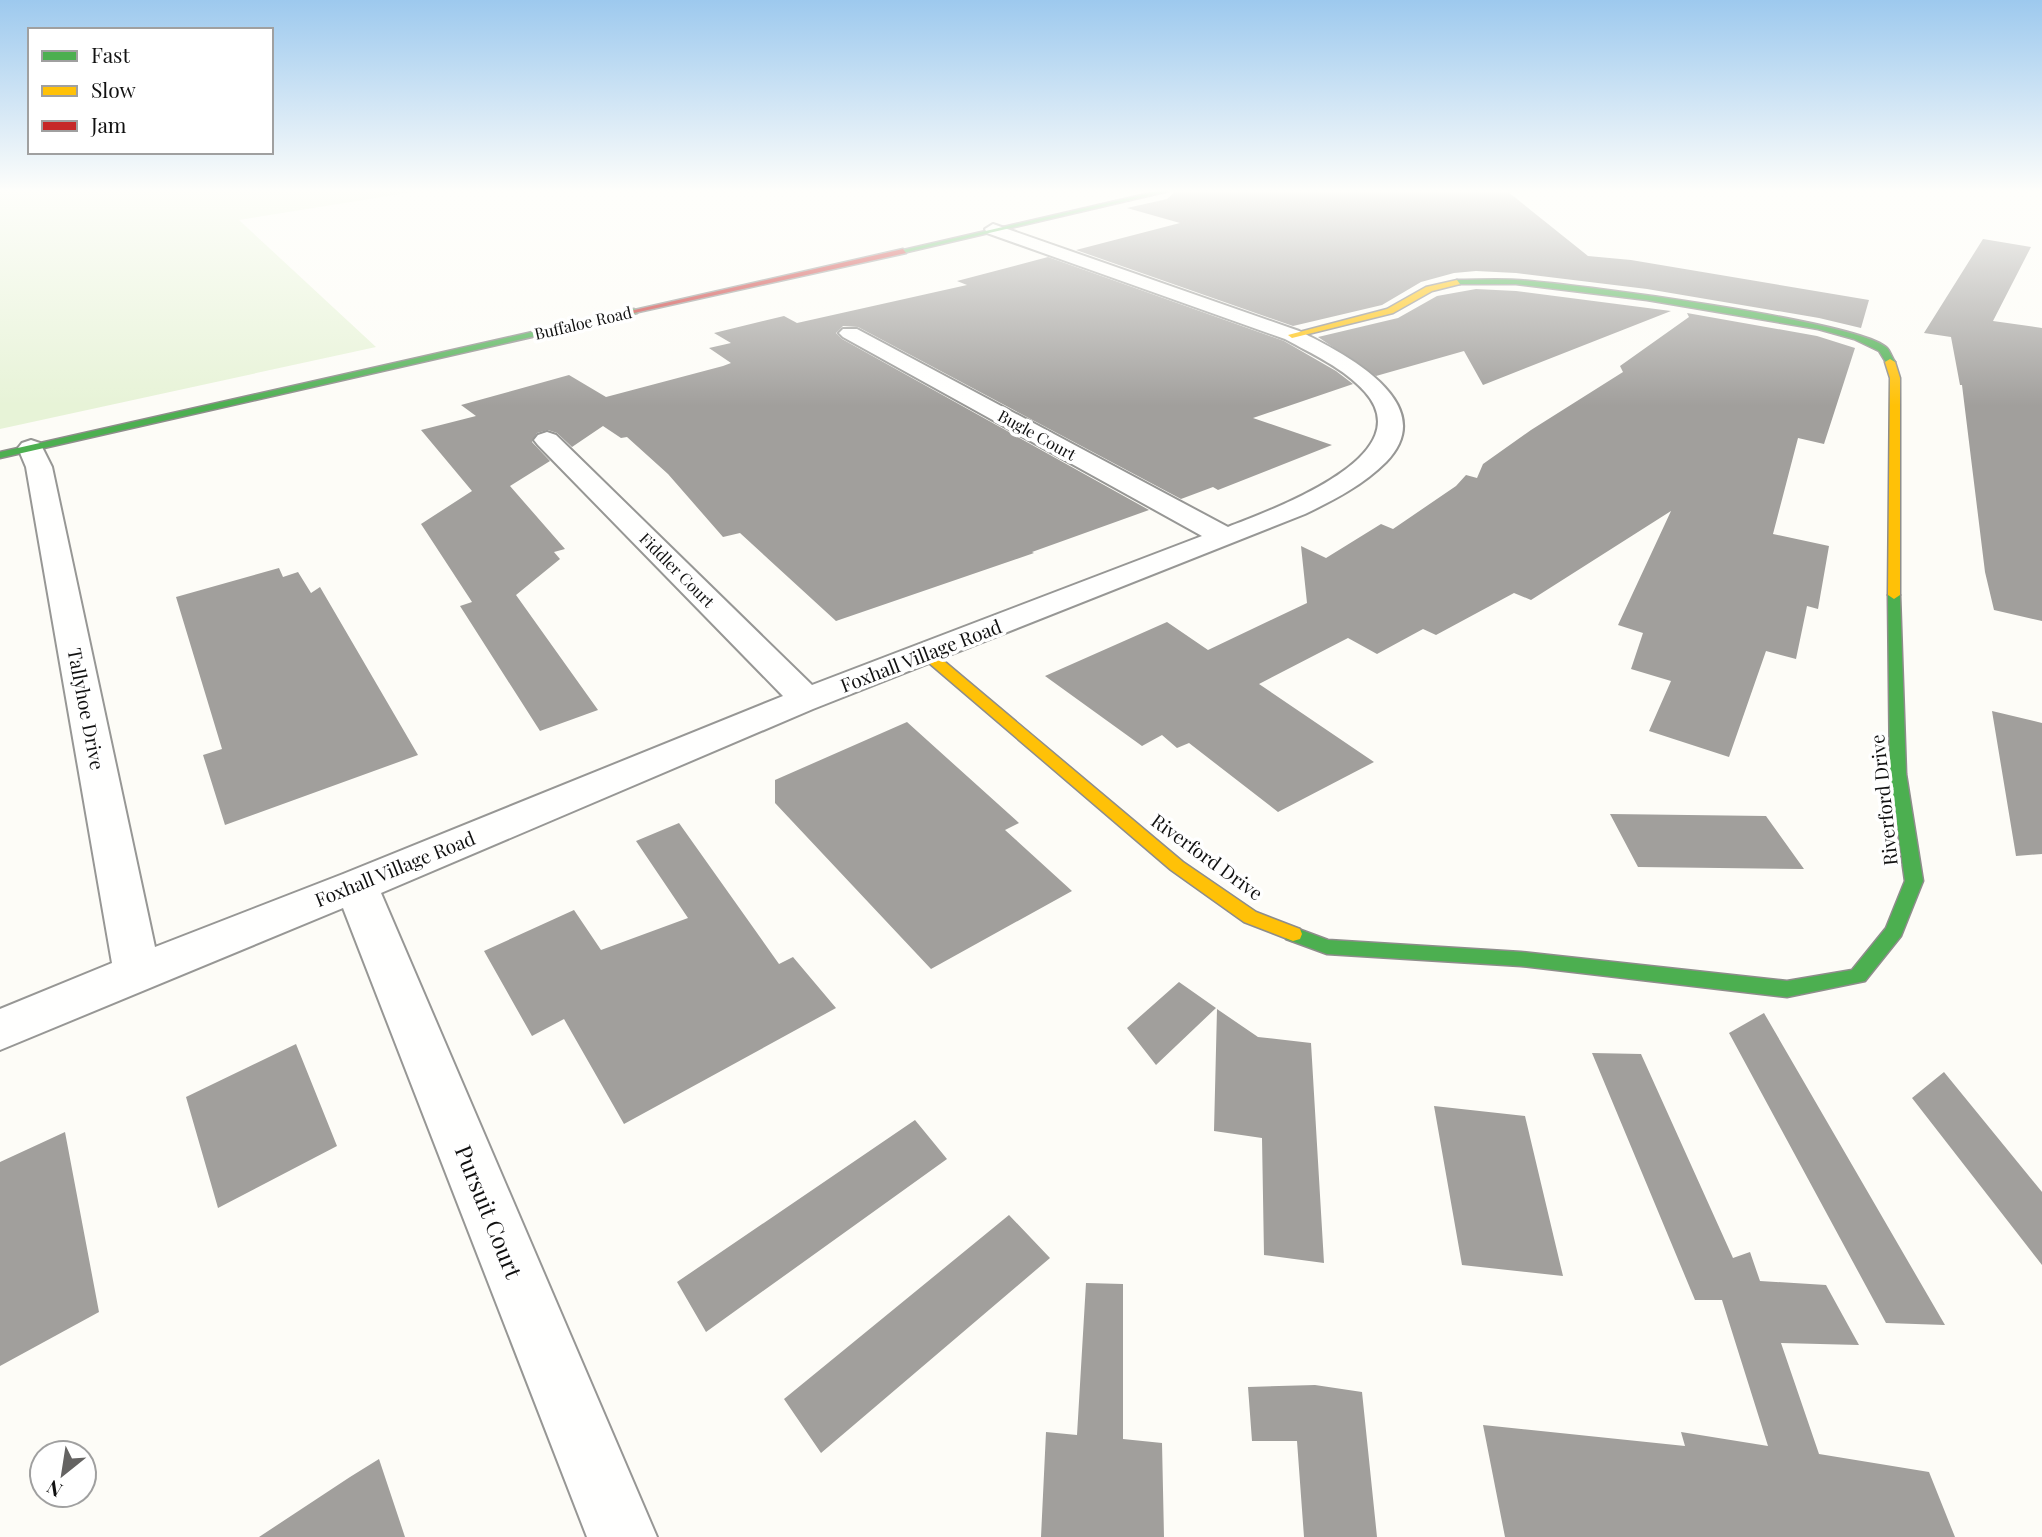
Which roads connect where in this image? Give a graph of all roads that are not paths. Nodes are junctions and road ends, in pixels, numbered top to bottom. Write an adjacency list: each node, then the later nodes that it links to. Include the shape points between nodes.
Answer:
1 (845, 263): 6 (street, Buffaloe Road)
2 (1088, 263): 4 (street, Foxhall Village Road)
3 (850, 333): 7 (street, Bugle Court)
4 (1292, 335): 7 (street, Foxhall Village Road, via 1367,381 1389,408 1389,438 1370,467 1331,492); 8 (street, Riverford Drive, via 1390,311 1429,289 1476,280 1558,286 1778,319 1857,337 1884,349 1895,378 1898,774 1914,881 1894,931 1858,976 1787,989 1521,959 1327,947 1250,916 1177,866)
5 (547, 440): 9 (street, Fiddler Court)
6 (15, 452): 11 (street, Tallyhoe Drive, via 39,467)
7 (1225, 537): 8 (street, Foxhall Village Road)
8 (928, 654): 9 (street, Foxhall Village Road)
9 (807, 699): 10 (street, Foxhall Village Road)
10 (356, 886): 11 (street, Foxhall Village Road); 13 (street, Pursuit Court)
11 (136, 971): 12 (street, Foxhall Village Road)
12 (0, 1030)
13 (622, 1537)

